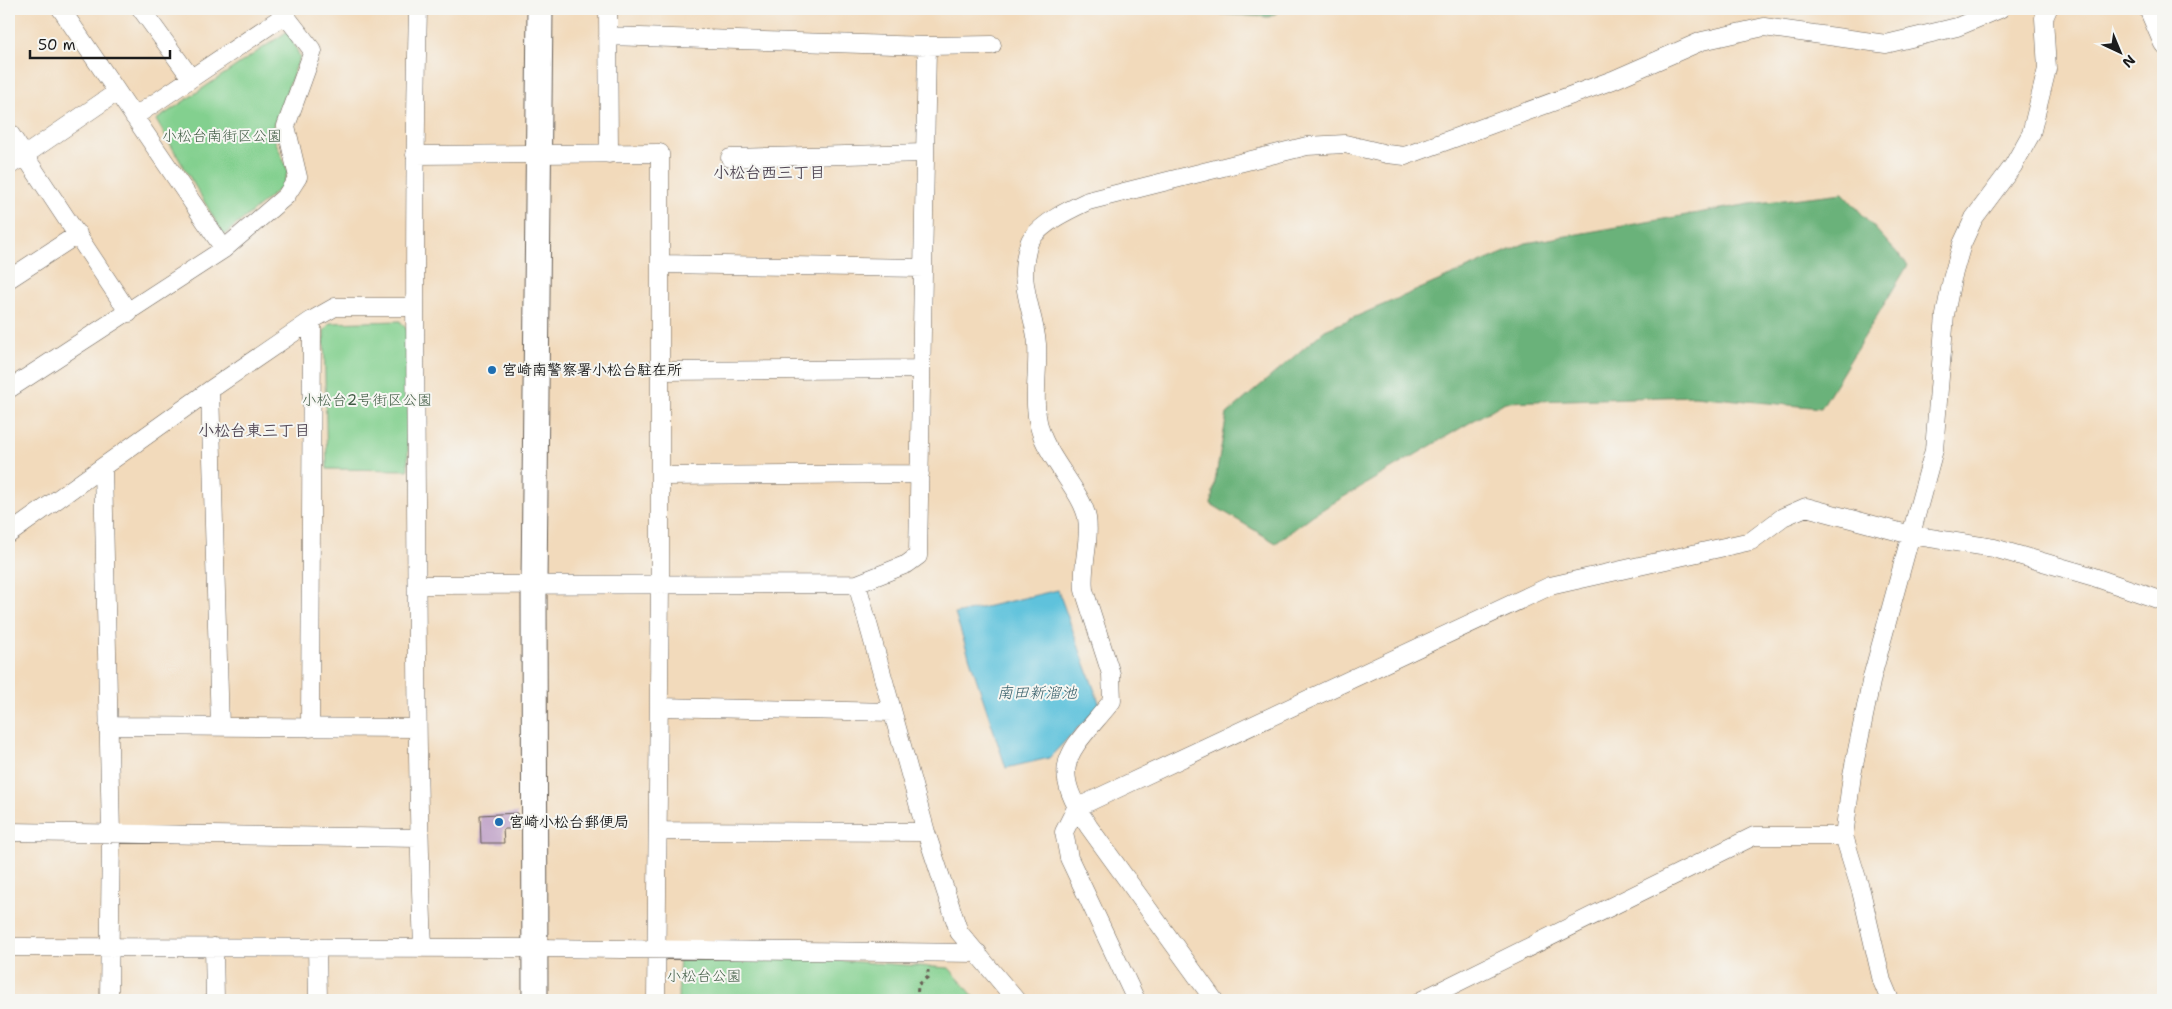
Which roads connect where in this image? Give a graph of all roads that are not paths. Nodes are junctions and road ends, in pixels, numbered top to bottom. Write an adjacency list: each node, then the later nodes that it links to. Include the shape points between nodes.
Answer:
1 (61, 9): 14 (street)
2 (141, 9): 13 (street)
3 (418, 9): 21 (street)
4 (540, 9): 18 (street)
5 (608, 9): 9 (street)
6 (2000, 9): 52 (street, via 1957,27 1886,44 1764,27 1702,41 1613,80 1406,156 1345,144 1308,146 1088,201 1059,214 1030,240 1024,272 1037,343 1036,413 1042,438 1084,506 1088,538 1082,578 1111,674 1112,700 1069,753 1064,776)
7 (2048, 9): 40 (street, via 2044,18 2047,69 2031,134 2013,166 1974,218 1952,278 1945,315 1934,450)
8 (2148, 9): 10 (street)
9 (608, 36): 12 (street); 19 (street)
10 (2163, 44)
11 (992, 45): 12 (street)
12 (927, 46): 17 (street)
13 (191, 78): 15 (street); 25 (street, via 285,15 313,51 286,126 298,177 286,196)
14 (118, 92): 15 (street); 20 (street)
15 (134, 117): 25 (street)
16 (9, 132): 20 (street)
17 (925, 153): 22 (street); 27 (street)
18 (539, 154): 19 (street); 21 (street); 41 (street)
19 (609, 154): 26 (street, via 660,153)
20 (25, 155): 23 (street); 24 (street)
21 (415, 155): 29 (street)
22 (730, 158)
23 (9, 166)
24 (78, 234): 28 (street); 30 (street)
25 (224, 249): 30 (street)
26 (660, 264): 27 (street); 33 (street)
27 (923, 268): 32 (street)
28 (9, 280)
29 (415, 307): 31 (street, via 334,307); 44 (street)
30 (129, 312): 34 (street)
31 (312, 320): 35 (street); 50 (street)
32 (922, 369): 33 (street); 37 (street)
33 (660, 371): 38 (street)
34 (9, 389)
35 (210, 390): 36 (street); 49 (street)
36 (103, 468): 39 (street); 48 (street)
37 (920, 474): 38 (street); 43 (street, via 918,556 907,564)
38 (660, 476): 42 (street)
39 (9, 534)
40 (1911, 535): 45 (street, via 1994,548); 52 (street, via 1806,507 1783,517 1752,541 1550,586); 57 (street, via 1872,678 1852,776)
41 (534, 584): 42 (street); 44 (street); 64 (street)
42 (660, 584): 43 (street); 46 (street)
43 (856, 584): 47 (street)
44 (417, 585): 51 (street)
45 (2163, 601)
46 (659, 707): 47 (street); 53 (street)
47 (892, 712): 55 (street)
48 (108, 726): 49 (street); 56 (street)
49 (220, 727): 50 (street)
50 (310, 728): 51 (street)
51 (417, 728): 58 (street)
52 (1076, 808): 73 (street, via 1064,832 1069,858); 74 (street)
53 (658, 831): 55 (street); 65 (street)
54 (9, 832): 56 (street)
55 (926, 832): 66 (street, via 959,932)
56 (110, 835): 58 (street); 60 (street)
57 (1844, 836): 75 (street, via 1754,836); 76 (street, via 1861,891 1882,981)
58 (419, 838): 63 (street)
59 (9, 947): 60 (street)
60 (110, 947): 61 (street); 67 (street)
61 (214, 947): 62 (street); 68 (street)
62 (317, 947): 63 (street); 69 (street)
63 (423, 947): 64 (street)
64 (536, 948): 65 (street); 70 (street)
65 (657, 949): 66 (street); 71 (street)
66 (978, 953): 72 (street)
67 (109, 1000)
68 (215, 1000)
69 (318, 1000)
70 (535, 1000)
71 (656, 1000)
72 (1016, 1000)
73 (1136, 1000)
74 (1214, 1000)
75 (1422, 1000)
76 (1890, 1000)

